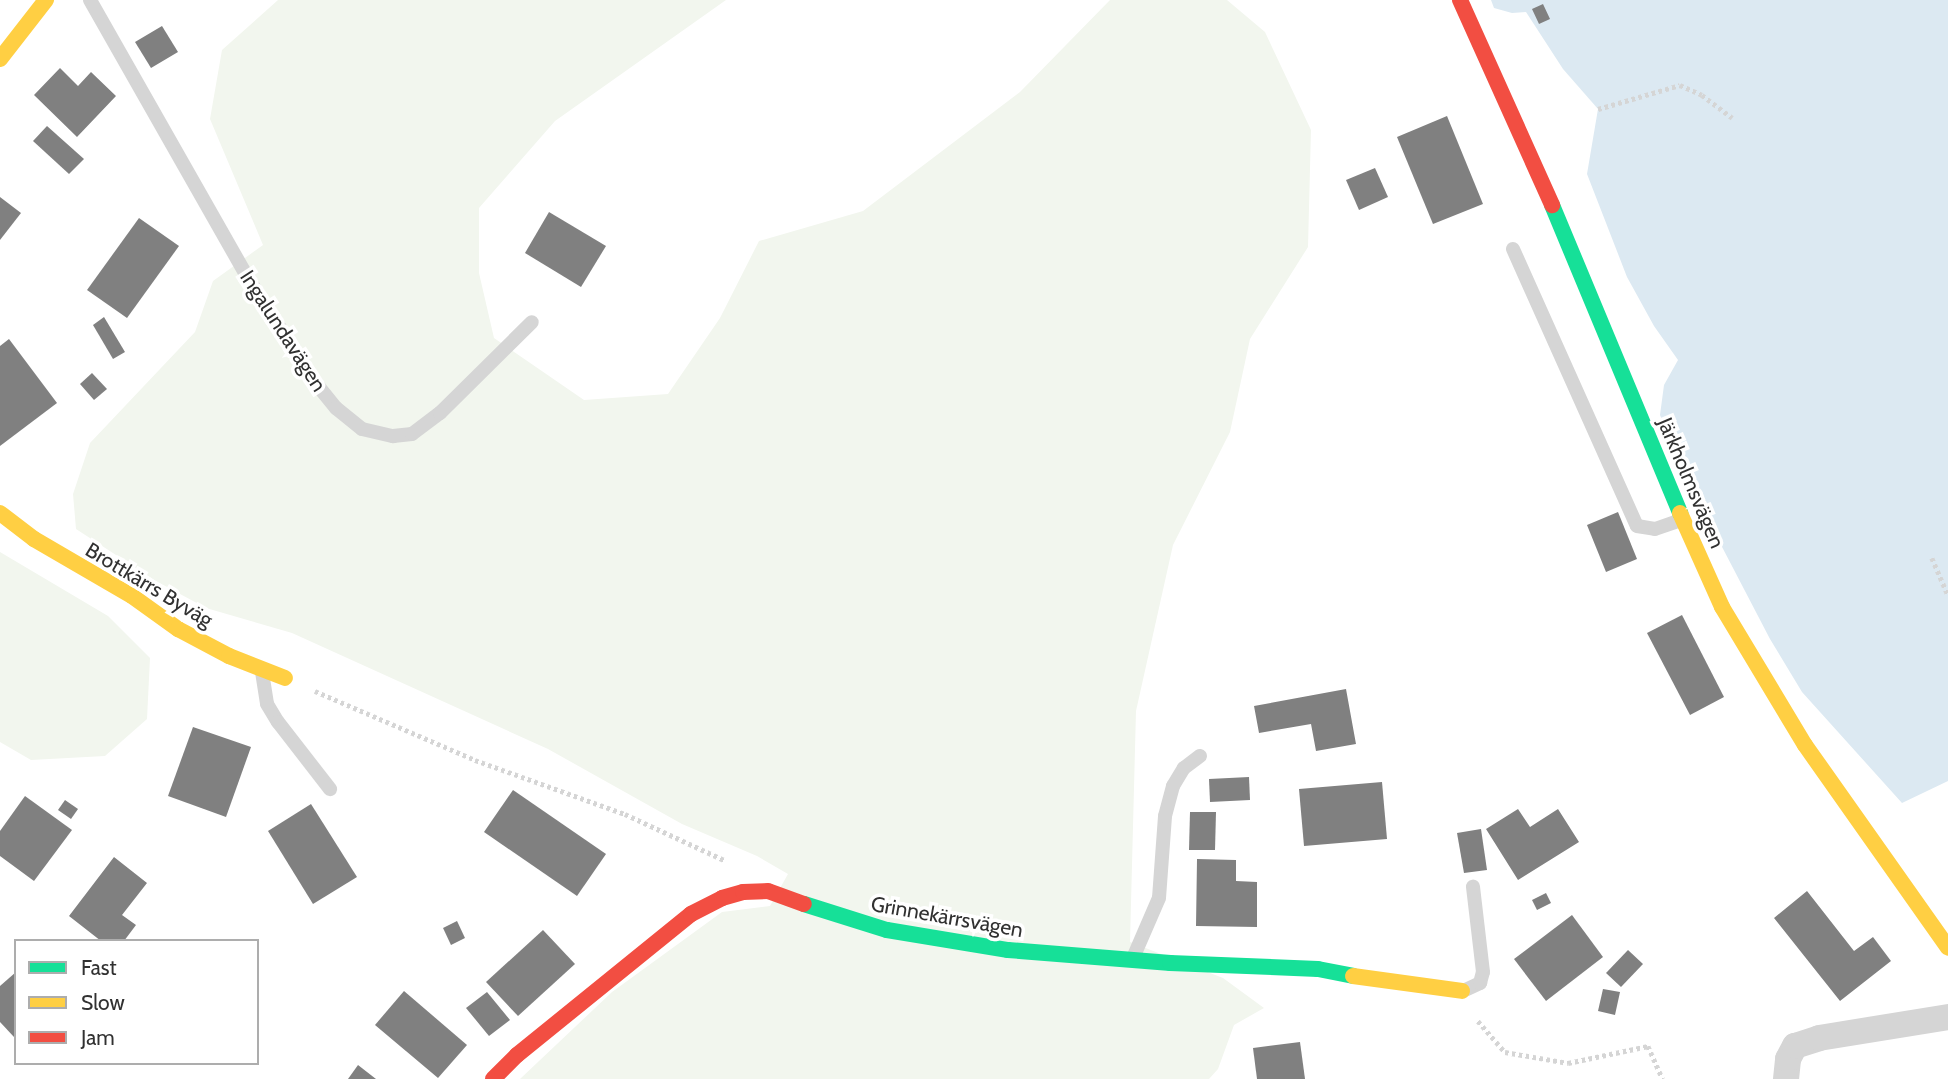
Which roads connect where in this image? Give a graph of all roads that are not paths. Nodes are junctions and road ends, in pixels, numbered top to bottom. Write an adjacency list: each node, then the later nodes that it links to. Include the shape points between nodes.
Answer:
1 (46, 0): 4 (street)
2 (90, 0): 6 (lane, Ingalundavägen, via 253,287 314,381 336,408 362,429 393,436 412,434 440,413)
3 (1460, 0): 8 (street, Järkholmsvägen, via 1562,226)
4 (0, 59)
5 (1513, 249): 8 (lane, via 1637,526 1655,529)
6 (532, 323)
7 (0, 513): 9 (street, Brottkärrs Byväg, via 178,629)
8 (1682, 519): 14 (street, Järkholmsvägen, via 1722,607 1805,745)
9 (262, 669): 10 (street, Brottkärrs Byväg); 12 (lane, via 272,713)
10 (285, 678)
11 (1200, 756): 15 (lane, via 1184,768 1174,786 1166,816 1159,898)
12 (330, 789)
13 (1473, 887): 16 (lane, via 1483,972 1480,983)
14 (1948, 948)
15 (1132, 960): 16 (street, Grinnekärrsvägen, via 1318,969); 18 (street, Grinnekärrsvägen, via 1008,950 927,937 844,919 768,891 743,892 722,898 672,928)
16 (1462, 991)
17 (1948, 1017): 19 (street, via 1795,1046)
18 (494, 1079)
19 (1786, 1079)

